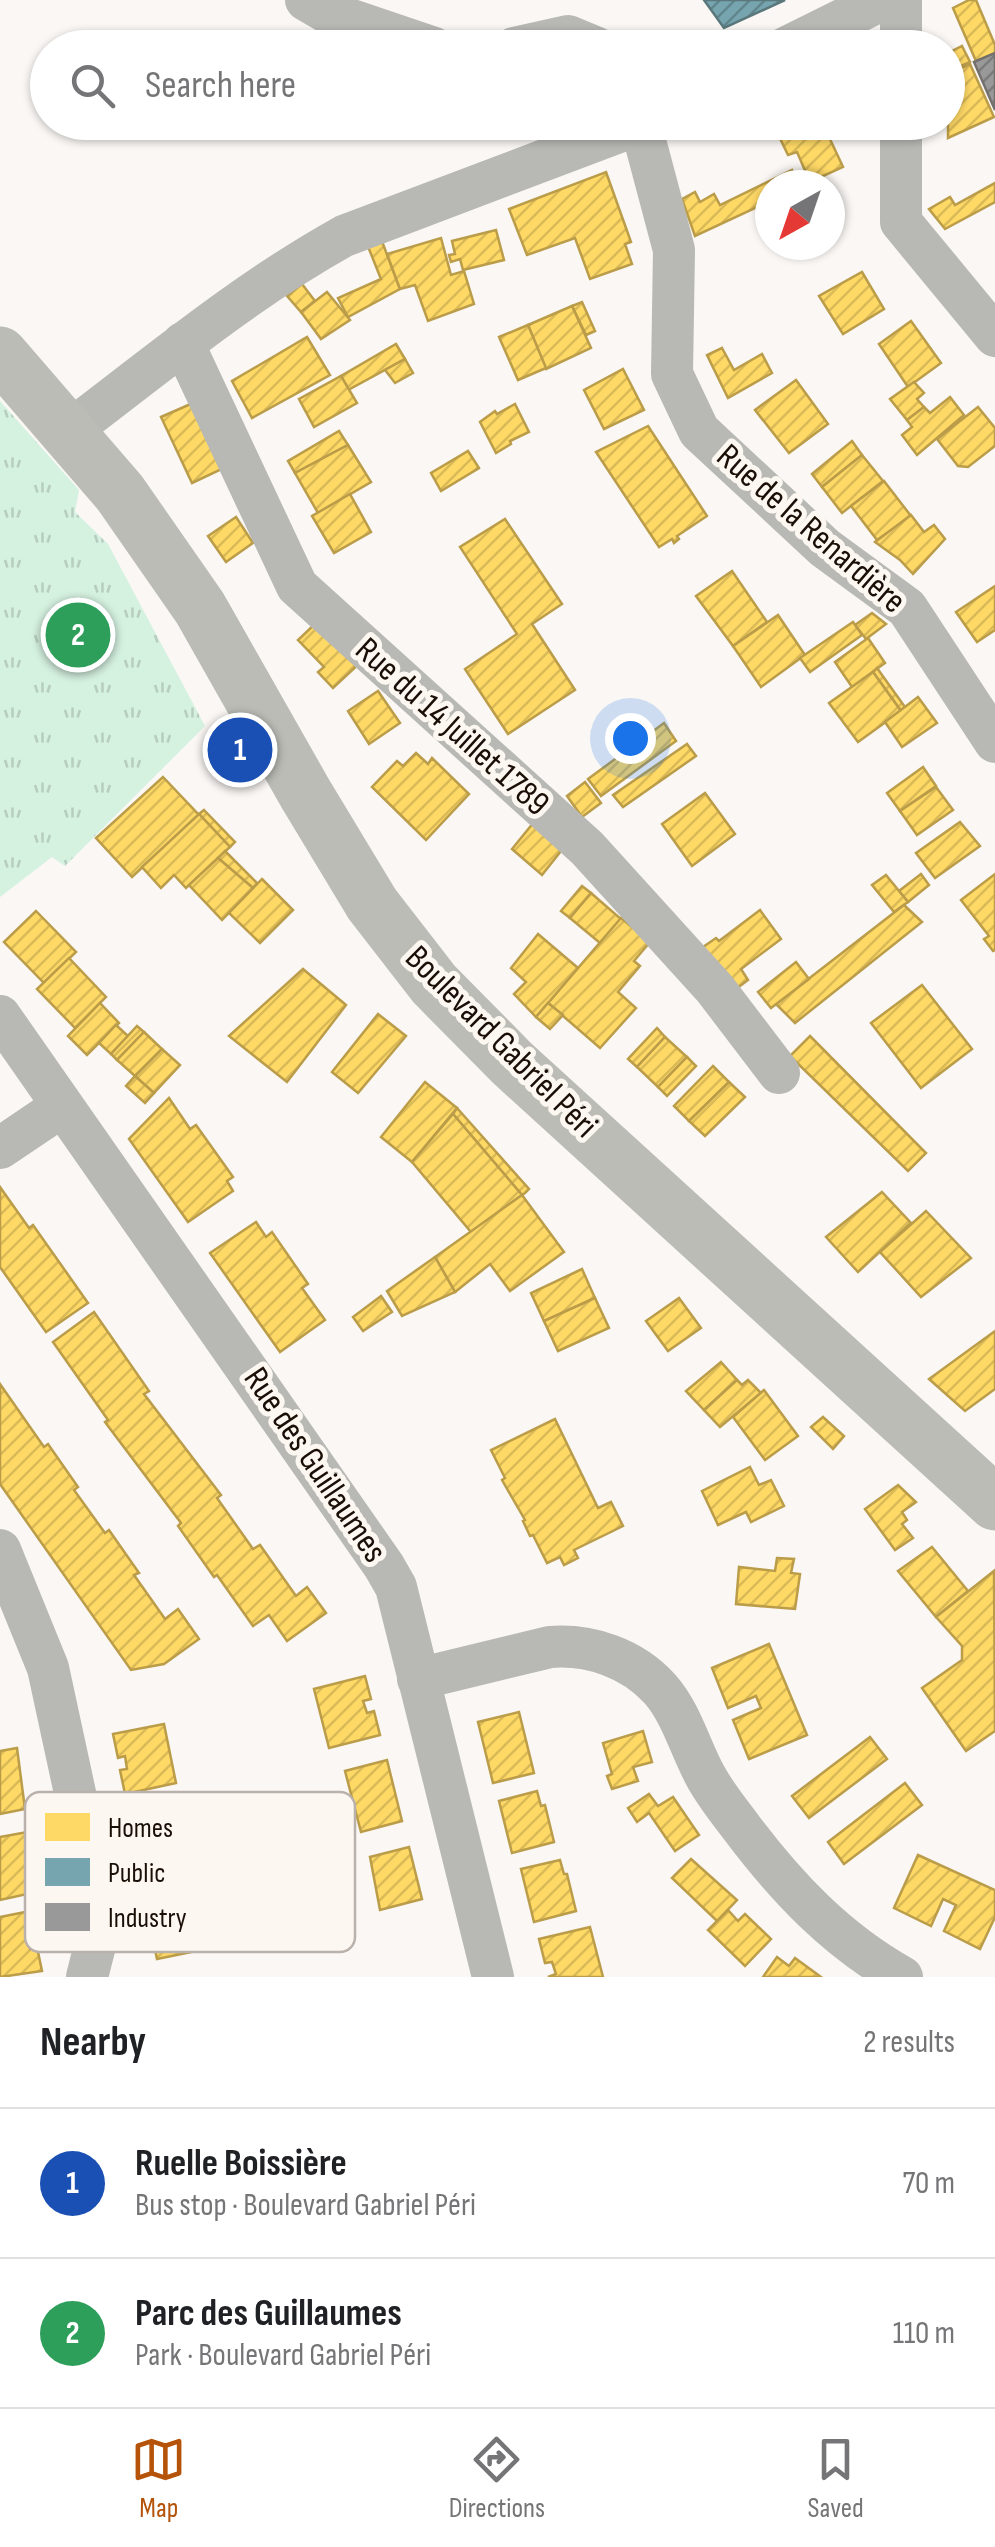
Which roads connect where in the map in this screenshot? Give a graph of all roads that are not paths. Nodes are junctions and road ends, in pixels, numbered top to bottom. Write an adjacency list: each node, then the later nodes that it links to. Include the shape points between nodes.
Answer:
1 (306, 0): 4 (street)
2 (882, 0): 5 (street)
3 (902, 0): 6 (street)
4 (381, 30)
5 (821, 30)
6 (902, 30)
7 (597, 140): 11 (street, via 344,236)
8 (646, 140): 14 (street, Rue de la Renardière, via 674,250 672,374 699,431 825,548 907,608)
9 (901, 140): 10 (street, via 901,222)
10 (995, 336)
11 (183, 343): 13 (street); 16 (street, Rue du 14 Juillet 1789, via 297,586 587,848)
12 (0, 354): 13 (main road, Boulevard Gabriel Péri)
13 (70, 431): 19 (main road, Boulevard Gabriel Péri, via 200,608 372,904 434,984 512,1063)
14 (995, 742)
15 (0, 1016): 17 (street, Rue des Guillaumes)
16 (780, 1072)
17 (62, 1108): 18 (street); 21 (street, Rue des Guillaumes, via 384,1566 396,1587)
18 (0, 1148)
19 (995, 1503)
20 (0, 1550): 22 (street, via 48,1668)
21 (418, 1679): 25 (street, Rue des Guillaumes); 26 (street, via 570,1646 636,1669 667,1698 706,1776 780,1880 872,1960)
22 (75, 1792)
23 (93, 1952): 24 (street)
24 (87, 1977)
25 (493, 1977)
26 (902, 1977)

